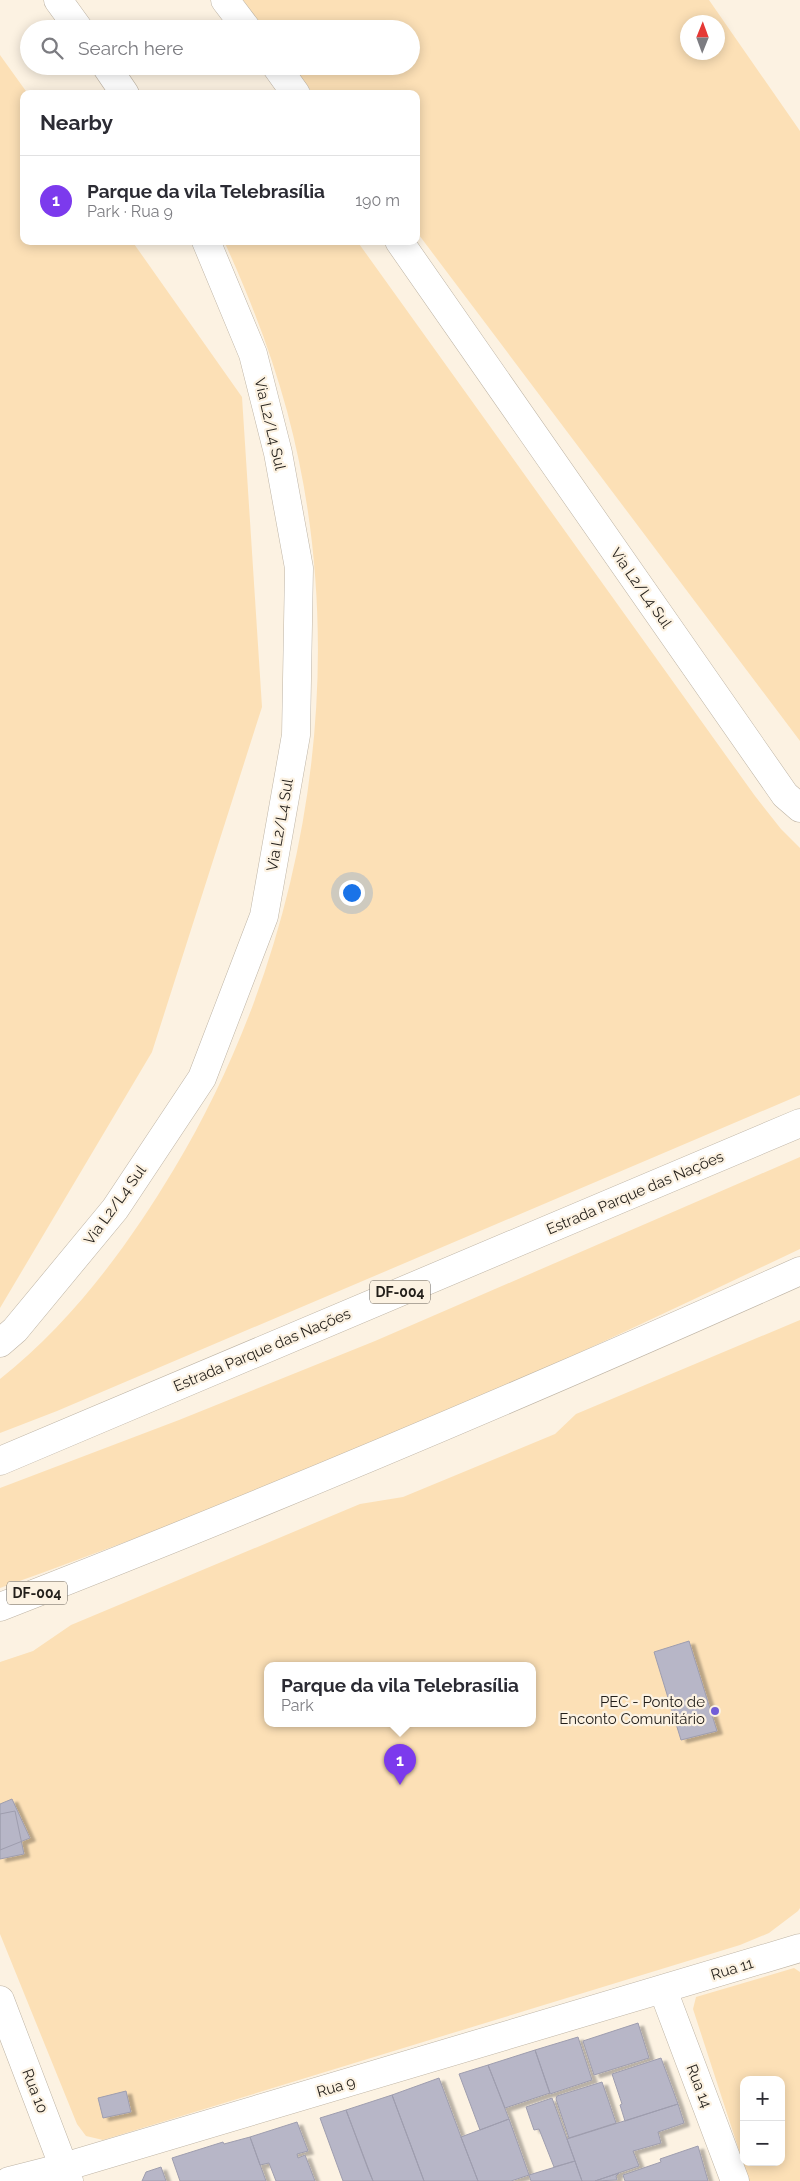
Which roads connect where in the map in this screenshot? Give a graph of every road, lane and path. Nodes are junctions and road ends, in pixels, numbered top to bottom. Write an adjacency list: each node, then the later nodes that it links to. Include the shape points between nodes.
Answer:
1 (58, 0): 3 (main road)
2 (225, 0): 4 (main road)
3 (72, 20)
4 (240, 20)
5 (112, 75): 6 (main road)
6 (122, 90)
7 (208, 245): 12 (main road, Via L2/L4 Sul, via 252,354 278,453 299,568 296,735 264,916 202,1078 115,1209 15,1330)
8 (402, 245): 9 (main road, Via L2/L4 Sul, via 780,786)
9 (800, 808)
10 (800, 1124): 13 (main road, Estrada Parque das Nações / DF-004)
11 (800, 1271): 14 (main road, DF-004, via 567,1375 348,1467)
12 (0, 1343)
13 (0, 1460)
14 (0, 1607)
15 (800, 1948): 16 (main road, Rua 11)
16 (663, 1990): 18 (main road, Rua 9); 20 (main road, Rua 14)
17 (0, 2000): 18 (main road, Rua 10)
18 (67, 2174): 19 (main road, Rua 9)
19 (9, 2181)
20 (735, 2181)

